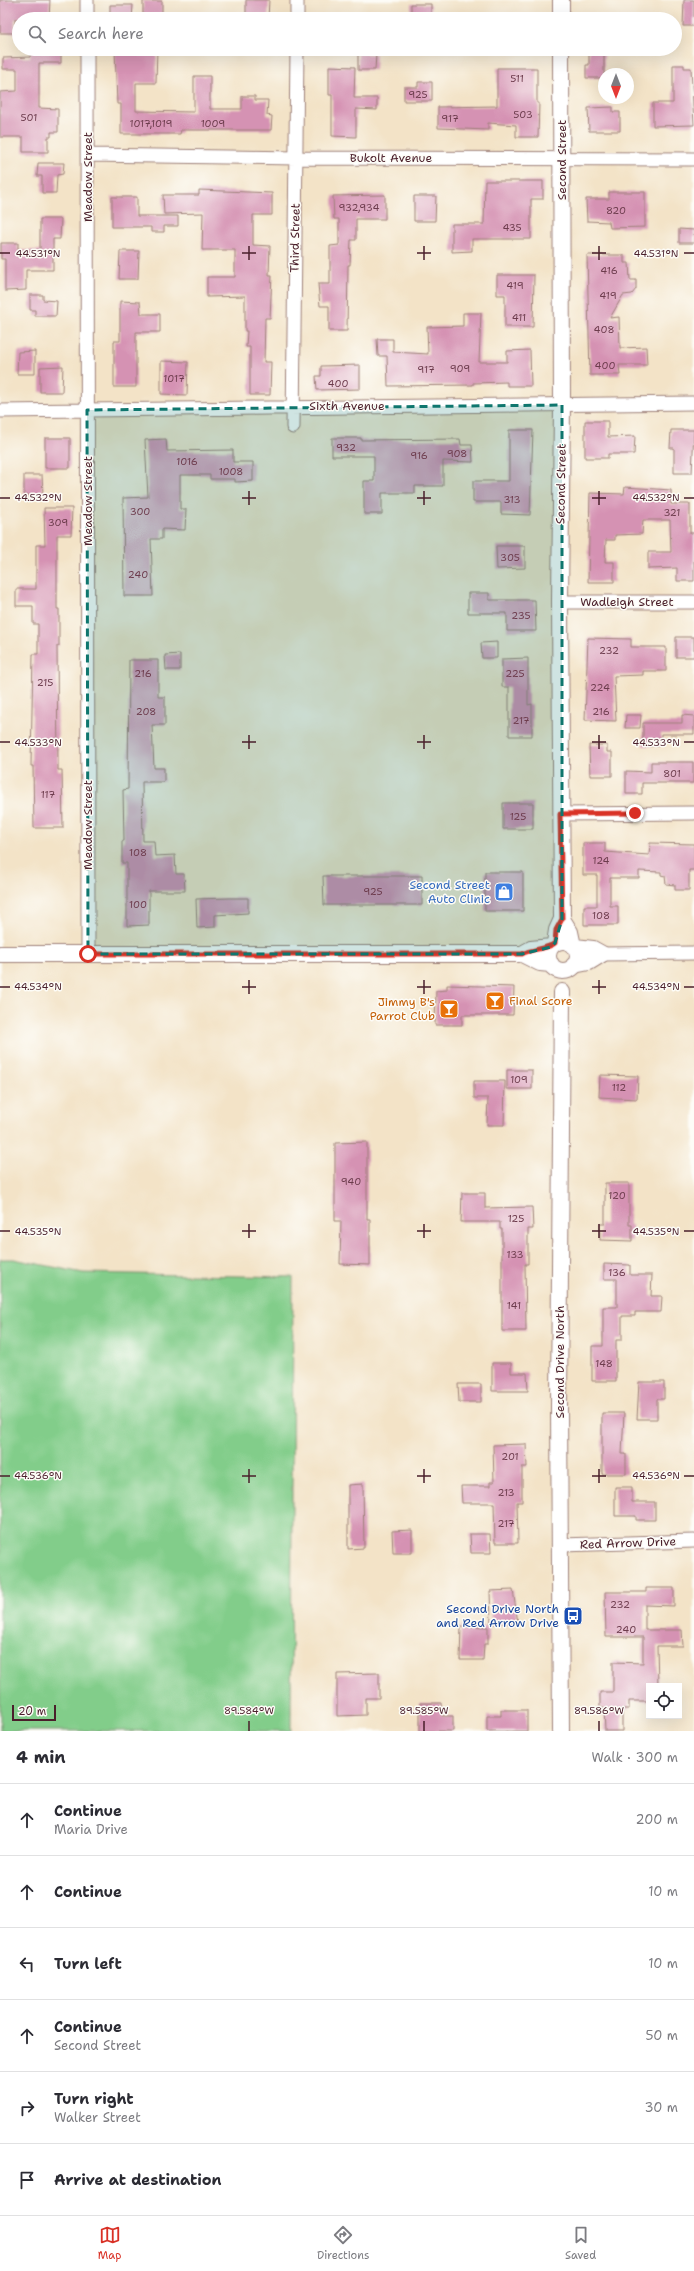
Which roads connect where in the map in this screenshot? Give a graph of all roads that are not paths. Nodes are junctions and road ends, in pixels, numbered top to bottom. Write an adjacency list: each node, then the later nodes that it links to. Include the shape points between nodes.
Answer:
1 (87, 0): 4 (street)
2 (297, 0): 5 (street)
3 (561, 0): 6 (street)
4 (87, 12)
5 (297, 12)
6 (561, 12)
7 (88, 56): 10 (street, Meadow Street)
8 (297, 56): 11 (street, Third Street)
9 (561, 56): 12 (street, Second Street)
10 (88, 155): 11 (street, Bukolt Avenue); 17 (street, Meadow Street)
11 (296, 158): 12 (street, Bukolt Avenue); 16 (street, Third Street)
12 (562, 158): 13 (street, Bukolt Avenue); 15 (street, Second Street)
13 (694, 159)
14 (694, 403): 15 (street, Sixth Avenue)
15 (562, 405): 16 (street, Sixth Avenue); 20 (street, Second Street)
16 (293, 407): 17 (street, Sixth Avenue); 19 (street, Third Street)
17 (87, 410): 18 (street, Sixth Avenue); 29 (street, Meadow Street)
18 (0, 411)
19 (293, 427)
20 (560, 602): 21 (street, Wadleigh Street); 23 (street, Second Street)
21 (694, 602)
22 (694, 813): 23 (street)
23 (560, 814): 24 (street, Second Street)
24 (562, 919): 25 (street, via 556,930); 26 (street, via 570,932)
25 (553, 945): 26 (street, via 562,941); 30 (street); 32 (street, via 548,958)
26 (574, 946): 31 (street, via 593,949); 33 (street, via 578,956)
27 (694, 953): 31 (street)
28 (0, 954): 29 (street)
29 (88, 954): 30 (street)
30 (522, 954): 32 (street)
31 (602, 954): 33 (street, via 589,962)
32 (552, 966): 33 (street, via 561,970); 34 (street, via 555,984)
33 (573, 966): 34 (street, via 568,983)
34 (562, 992): 36 (street, Second Drive North)
35 (694, 1541): 36 (street, Red Arrow Drive)
36 (561, 1545): 37 (street, Second Drive North)
37 (561, 1731)

